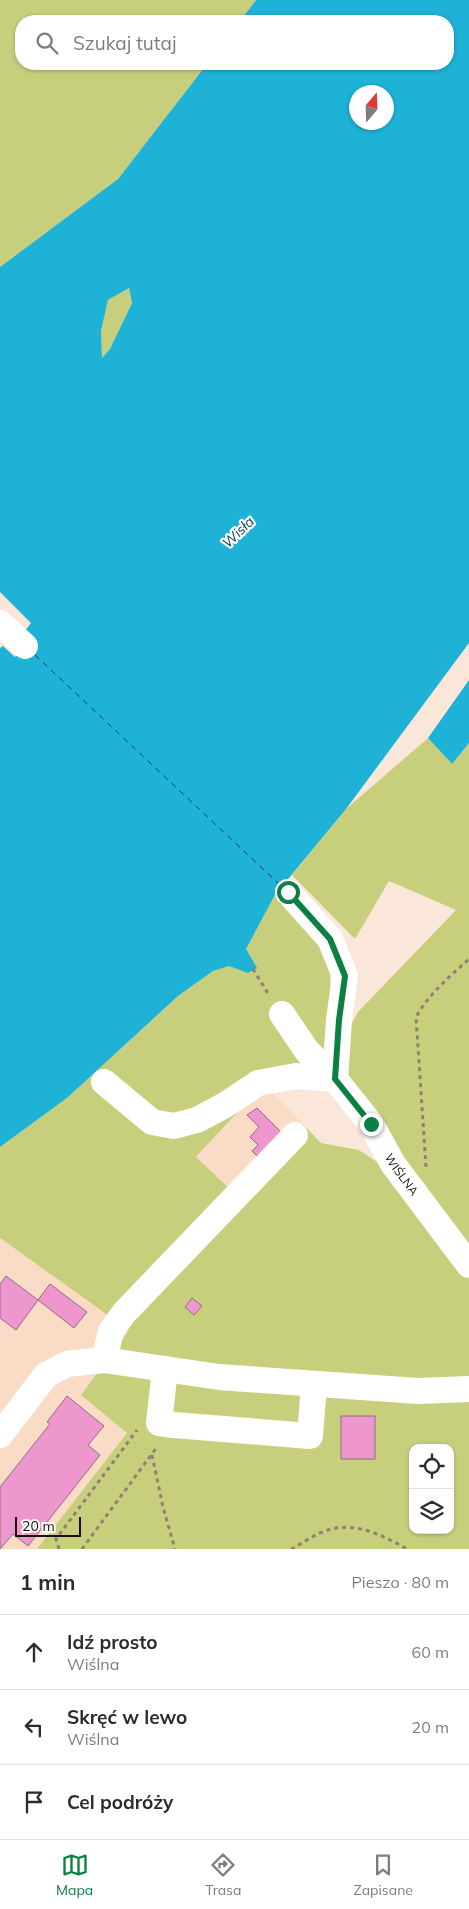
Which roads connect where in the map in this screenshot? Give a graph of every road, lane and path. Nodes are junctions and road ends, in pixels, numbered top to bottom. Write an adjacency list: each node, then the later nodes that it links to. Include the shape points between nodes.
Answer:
1 (0, 623): 2 (street)
2 (25, 646)
3 (288, 892): 7 (street, via 330,939 345,976)
4 (469, 959): 10 (path, via 439,987 416,1018)
5 (254, 969): 6 (path)
6 (282, 1014): 7 (street, WIŚLNA, via 307,1051)
7 (335, 1079): 8 (street, via 296,1076 258,1083 197,1120 174,1126 152,1122); 11 (street, WIŚLNA, via 371,1124 393,1164)
8 (104, 1082)
9 (295, 1135): 12 (street, via 124,1312 111,1330)
10 (426, 1174)
11 (469, 1265)
12 (104, 1360): 13 (street); 18 (street, via 67,1364 46,1375)
13 (165, 1369): 14 (street, via 219,1377); 16 (street, via 158,1423)
14 (314, 1384): 15 (street, via 418,1391); 16 (street, via 310,1436)
15 (469, 1389)
16 (174, 1425): 19 (path)
17 (138, 1430): 20 (path, via 56,1539)
18 (0, 1435)
19 (152, 1454): 21 (path); 22 (path)
20 (59, 1549)
21 (82, 1549)
22 (175, 1549)
23 (291, 1549): 24 (path, via 340,1526 371,1531)
24 (408, 1549)

